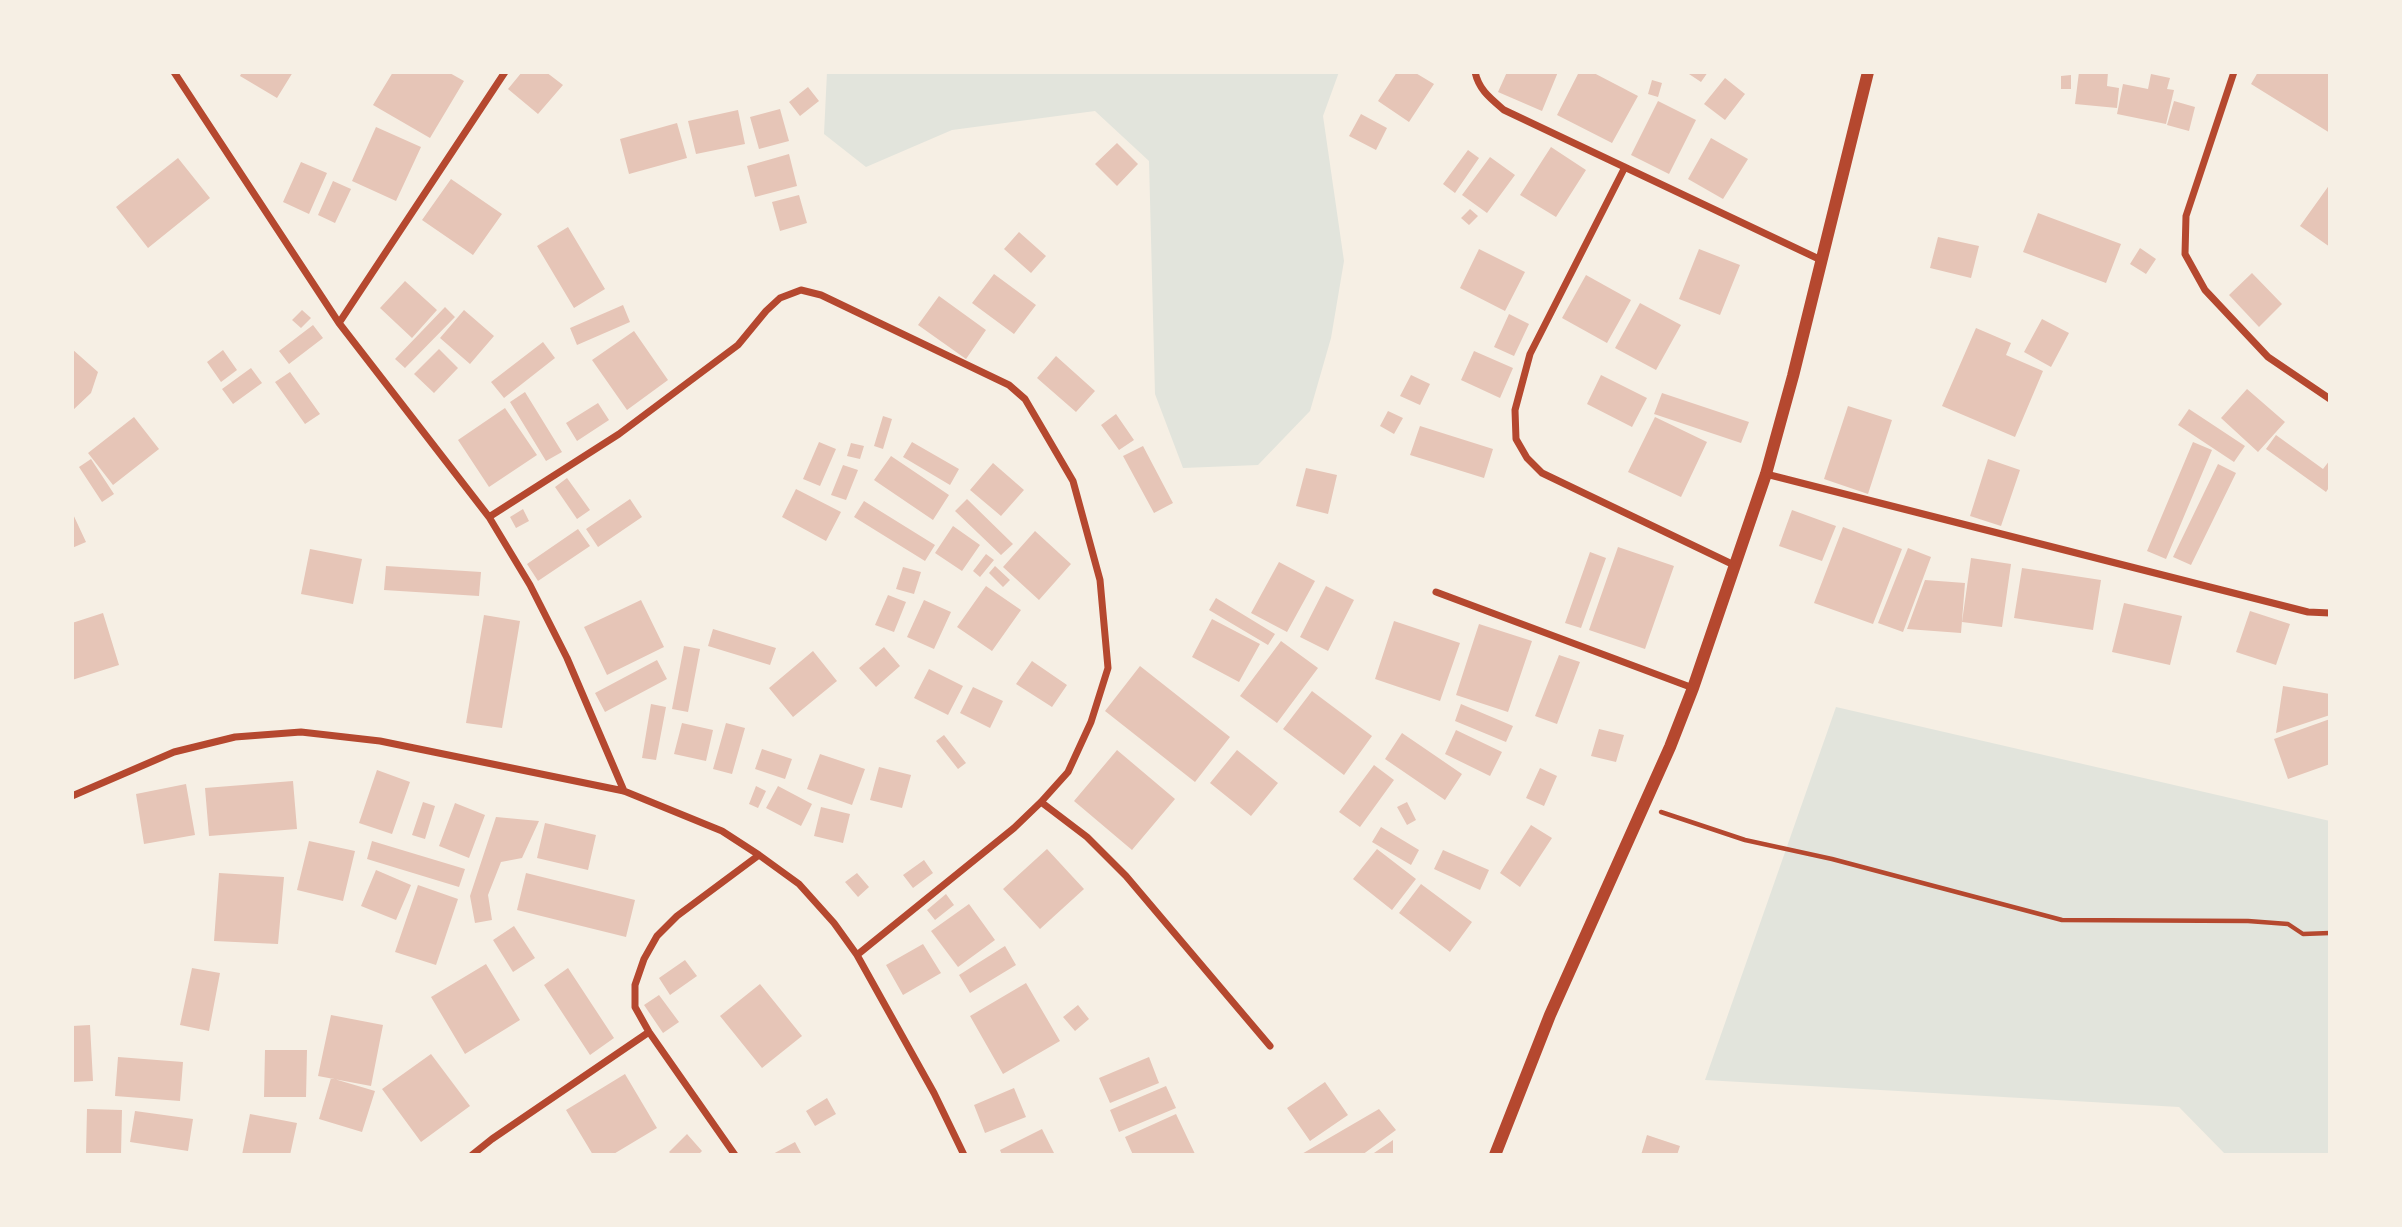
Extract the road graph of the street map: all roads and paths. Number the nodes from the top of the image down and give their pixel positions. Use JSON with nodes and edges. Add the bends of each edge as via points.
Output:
{"nodes":[{"id":1,"x":174,"y":72,"type":"edge"},
{"id":2,"x":505,"y":72,"type":"edge"},
{"id":3,"x":1475,"y":72,"type":"edge"},
{"id":4,"x":1868,"y":72,"type":"edge"},
{"id":5,"x":2234,"y":72,"type":"edge"},
{"id":6,"x":1625,"y":167,"type":"junction"},
{"id":7,"x":1821,"y":260,"type":"junction"},
{"id":8,"x":339,"y":323,"type":"junction"},
{"id":9,"x":2330,"y":399,"type":"edge"},
{"id":10,"x":1766,"y":474,"type":"junction"},
{"id":11,"x":489,"y":517,"type":"junction"},
{"id":12,"x":1734,"y":565,"type":"junction"},
{"id":13,"x":1436,"y":592,"type":"dead end"},
{"id":14,"x":2330,"y":613,"type":"edge"},
{"id":15,"x":1693,"y":688,"type":"junction"},
{"id":16,"x":624,"y":791,"type":"junction"},
{"id":17,"x":72,"y":796,"type":"edge"},
{"id":18,"x":1041,"y":803,"type":"junction"},
{"id":19,"x":1644,"y":806,"type":"junction"},
{"id":20,"x":760,"y":855,"type":"junction"},
{"id":21,"x":2330,"y":933,"type":"edge"},
{"id":22,"x":858,"y":955,"type":"junction"},
{"id":23,"x":649,"y":1032,"type":"junction"},
{"id":24,"x":1270,"y":1046,"type":"dead end"},
{"id":25,"x":472,"y":1155,"type":"edge"},
{"id":26,"x":735,"y":1155,"type":"edge"},
{"id":27,"x":964,"y":1155,"type":"edge"},
{"id":28,"x":1495,"y":1155,"type":"edge"}],
"edges":[{"from":1,"to":8,"type":"street"},
{"from":2,"to":8,"type":"street"},
{"from":3,"to":6,"type":"street","via":[[1478,85],[1504,110]]},
{"from":4,"to":7,"type":"street"},
{"from":5,"to":9,"type":"street","via":[[2186,216],[2185,254],[2205,290],[2268,357]]},
{"from":6,"to":7,"type":"street"},
{"from":6,"to":12,"type":"street","via":[[1530,354],[1515,410],[1516,439],[1542,473]]},
{"from":7,"to":10,"type":"street"},
{"from":8,"to":11,"type":"street"},
{"from":10,"to":12,"type":"street"},
{"from":10,"to":14,"type":"street","via":[[2308,612]]},
{"from":11,"to":16,"type":"street","via":[[567,658]]},
{"from":11,"to":18,"type":"street","via":[[619,434],[738,345],[780,299],[801,290],[821,295],[1009,385],[1025,399],[1073,481],[1101,580],[1108,668],[1091,722],[1068,772]]},
{"from":12,"to":15,"type":"street"},
{"from":13,"to":15,"type":"street"},
{"from":15,"to":19,"type":"street"},
{"from":16,"to":17,"type":"street","via":[[380,741],[301,732],[235,737],[174,752]]},
{"from":16,"to":20,"type":"street","via":[[722,831]]},
{"from":18,"to":22,"type":"street"},
{"from":18,"to":24,"type":"street","via":[[1087,837],[1126,876]]},
{"from":19,"to":21,"type":"path","via":[[1745,840],[2062,920],[2248,921],[2288,924],[2303,934]]},
{"from":19,"to":28,"type":"street","via":[[1550,1015]]},
{"from":20,"to":22,"type":"street","via":[[799,884]]},
{"from":20,"to":23,"type":"street","via":[[656,936],[635,985],[635,1007]]},
{"from":22,"to":27,"type":"street"},
{"from":23,"to":25,"type":"street"},
{"from":23,"to":26,"type":"street"}]}
